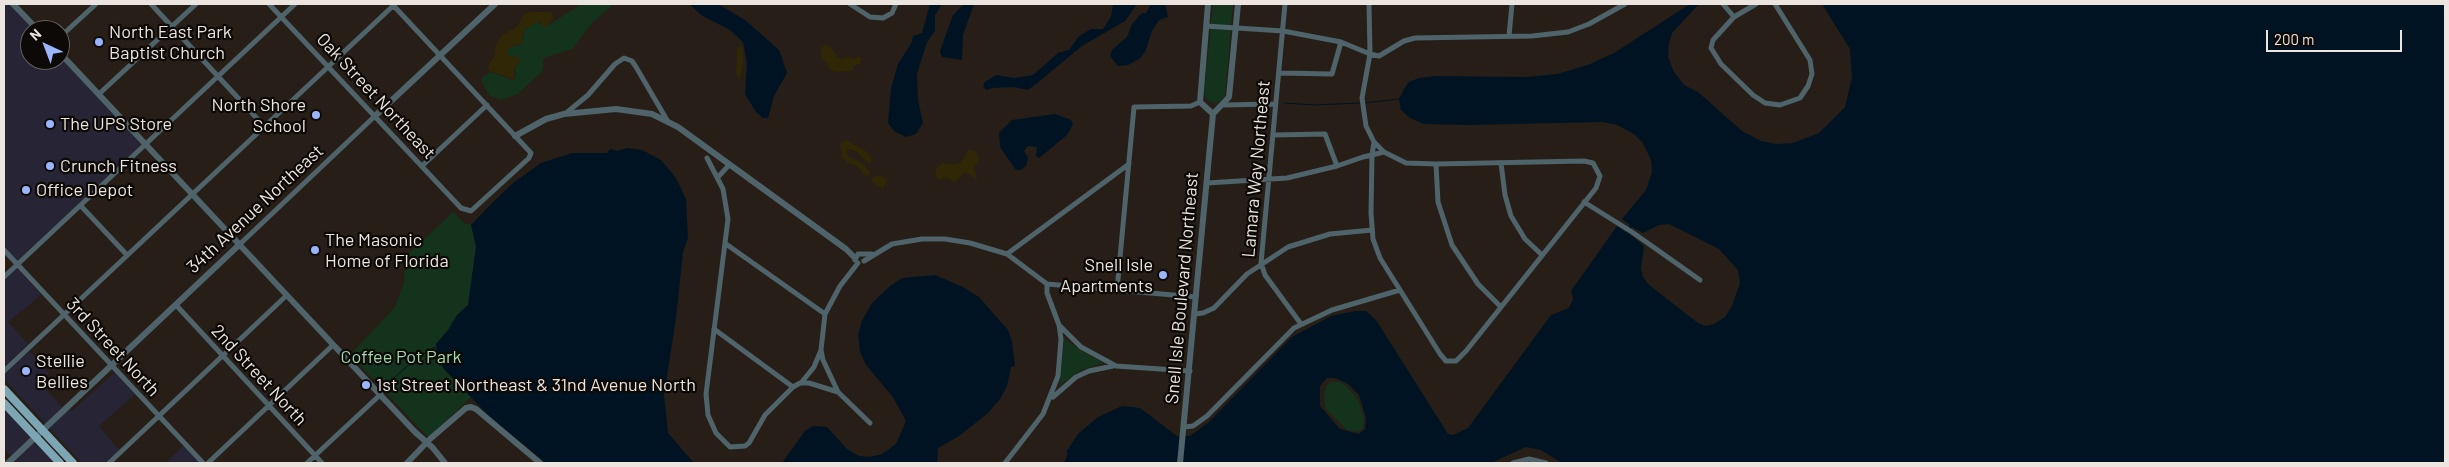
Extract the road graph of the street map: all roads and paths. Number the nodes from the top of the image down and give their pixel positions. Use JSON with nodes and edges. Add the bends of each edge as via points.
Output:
{"nodes":[{"id":1,"x":13,"y":4,"type":"edge"},
{"id":2,"x":96,"y":4,"type":"edge"},
{"id":3,"x":151,"y":4,"type":"edge"},
{"id":4,"x":196,"y":4,"type":"edge"},
{"id":5,"x":269,"y":4,"type":"edge"},
{"id":6,"x":295,"y":4,"type":"edge"},
{"id":7,"x":393,"y":4,"type":"edge"},
{"id":8,"x":495,"y":4,"type":"edge"},
{"id":9,"x":850,"y":4,"type":"edge"},
{"id":10,"x":896,"y":4,"type":"edge"},
{"id":11,"x":1208,"y":4,"type":"edge"},
{"id":12,"x":1238,"y":4,"type":"edge"},
{"id":13,"x":1285,"y":4,"type":"edge"},
{"id":14,"x":1369,"y":4,"type":"edge"},
{"id":15,"x":1512,"y":4,"type":"edge"},
{"id":16,"x":1625,"y":4,"type":"edge"},
{"id":17,"x":1723,"y":4,"type":"edge"},
{"id":18,"x":1756,"y":4,"type":"edge"},
{"id":19,"x":1775,"y":4,"type":"edge"},
{"id":20,"x":281,"y":17,"type":"junction"},
{"id":21,"x":1734,"y":18,"type":"junction"},
{"id":22,"x":28,"y":20,"type":"edge"},
{"id":23,"x":172,"y":26,"type":"junction"},
{"id":24,"x":1206,"y":26,"type":"junction"},
{"id":25,"x":70,"y":28,"type":"edge"},
{"id":26,"x":1236,"y":28,"type":"junction"},
{"id":27,"x":1283,"y":31,"type":"junction"},
{"id":28,"x":1509,"y":36,"type":"junction"},
{"id":29,"x":1341,"y":42,"type":"junction"},
{"id":30,"x":1370,"y":54,"type":"junction"},
{"id":31,"x":440,"y":56,"type":"junction"},
{"id":32,"x":70,"y":63,"type":"edge"},
{"id":33,"x":328,"y":67,"type":"junction"},
{"id":34,"x":1279,"y":73,"type":"junction"},
{"id":35,"x":218,"y":77,"type":"junction"},
{"id":36,"x":100,"y":94,"type":"junction"},
{"id":37,"x":1200,"y":102,"type":"junction"},
{"id":38,"x":1275,"y":104,"type":"junction"},
{"id":39,"x":1223,"y":105,"type":"junction"},
{"id":40,"x":487,"y":106,"type":"junction"},
{"id":41,"x":564,"y":114,"type":"junction"},
{"id":42,"x":1213,"y":114,"type":"junction"},
{"id":43,"x":375,"y":116,"type":"junction"},
{"id":44,"x":667,"y":120,"type":"junction"},
{"id":45,"x":264,"y":126,"type":"junction"},
{"id":46,"x":1273,"y":135,"type":"junction"},
{"id":47,"x":515,"y":136,"type":"junction"},
{"id":48,"x":1374,"y":142,"type":"junction"},
{"id":49,"x":146,"y":144,"type":"junction"},
{"id":50,"x":1384,"y":152,"type":"junction"},
{"id":51,"x":1372,"y":155,"type":"junction"},
{"id":52,"x":707,"y":158,"type":"dead end"},
{"id":53,"x":1502,"y":163,"type":"junction"},
{"id":54,"x":1129,"y":164,"type":"junction"},
{"id":55,"x":1436,"y":164,"type":"junction"},
{"id":56,"x":729,"y":165,"type":"junction"},
{"id":57,"x":422,"y":166,"type":"junction"},
{"id":58,"x":1337,"y":166,"type":"junction"},
{"id":59,"x":719,"y":176,"type":"junction"},
{"id":60,"x":1269,"y":180,"type":"junction"},
{"id":61,"x":1207,"y":183,"type":"junction"},
{"id":62,"x":192,"y":194,"type":"junction"},
{"id":63,"x":1584,"y":202,"type":"junction"},
{"id":64,"x":81,"y":206,"type":"junction"},
{"id":65,"x":1372,"y":230,"type":"junction"},
{"id":66,"x":240,"y":244,"type":"junction"},
{"id":67,"x":726,"y":244,"type":"junction"},
{"id":68,"x":4,"y":250,"type":"edge"},
{"id":69,"x":1006,"y":254,"type":"junction"},
{"id":70,"x":127,"y":255,"type":"junction"},
{"id":71,"x":1542,"y":255,"type":"junction"},
{"id":72,"x":859,"y":258,"type":"junction"},
{"id":73,"x":1261,"y":263,"type":"junction"},
{"id":74,"x":17,"y":265,"type":"junction"},
{"id":75,"x":4,"y":277,"type":"edge"},
{"id":76,"x":1700,"y":280,"type":"dead end"},
{"id":77,"x":1047,"y":284,"type":"junction"},
{"id":78,"x":1117,"y":290,"type":"junction"},
{"id":79,"x":1400,"y":290,"type":"junction"},
{"id":80,"x":287,"y":295,"type":"junction"},
{"id":81,"x":1196,"y":297,"type":"junction"},
{"id":82,"x":176,"y":305,"type":"junction"},
{"id":83,"x":1501,"y":307,"type":"junction"},
{"id":84,"x":824,"y":314,"type":"junction"},
{"id":85,"x":1195,"y":314,"type":"junction"},
{"id":86,"x":64,"y":315,"type":"junction"},
{"id":87,"x":1301,"y":324,"type":"junction"},
{"id":88,"x":1059,"y":325,"type":"junction"},
{"id":89,"x":714,"y":329,"type":"junction"},
{"id":90,"x":333,"y":345,"type":"junction"},
{"id":91,"x":821,"y":350,"type":"junction"},
{"id":92,"x":222,"y":355,"type":"junction"},
{"id":93,"x":112,"y":366,"type":"junction"},
{"id":94,"x":1116,"y":366,"type":"junction"},
{"id":95,"x":4,"y":371,"type":"edge"},
{"id":96,"x":1190,"y":371,"type":"junction"},
{"id":97,"x":800,"y":383,"type":"junction"},
{"id":98,"x":793,"y":387,"type":"junction"},
{"id":99,"x":4,"y":389,"type":"edge"},
{"id":100,"x":838,"y":392,"type":"junction"},
{"id":101,"x":380,"y":394,"type":"junction"},
{"id":102,"x":1049,"y":402,"type":"junction"},
{"id":103,"x":4,"y":403,"type":"edge"},
{"id":104,"x":269,"y":406,"type":"junction"},
{"id":105,"x":158,"y":416,"type":"junction"},
{"id":106,"x":870,"y":423,"type":"dead end"},
{"id":107,"x":1184,"y":427,"type":"junction"},
{"id":108,"x":43,"y":431,"type":"junction"},
{"id":109,"x":35,"y":437,"type":"junction"},
{"id":110,"x":427,"y":445,"type":"junction"},
{"id":111,"x":315,"y":456,"type":"junction"},
{"id":112,"x":8,"y":463,"type":"edge"},
{"id":113,"x":60,"y":463,"type":"edge"},
{"id":114,"x":74,"y":463,"type":"edge"},
{"id":115,"x":109,"y":463,"type":"edge"},
{"id":116,"x":203,"y":463,"type":"edge"},
{"id":117,"x":208,"y":463,"type":"edge"},
{"id":118,"x":307,"y":463,"type":"edge"},
{"id":119,"x":322,"y":463,"type":"edge"},
{"id":120,"x":407,"y":463,"type":"edge"},
{"id":121,"x":445,"y":463,"type":"edge"},
{"id":122,"x":540,"y":463,"type":"edge"},
{"id":123,"x":1005,"y":463,"type":"edge"},
{"id":124,"x":1180,"y":463,"type":"edge"},
{"id":125,"x":1513,"y":463,"type":"edge"},
{"id":126,"x":1546,"y":463,"type":"edge"}],
"edges":[{"from":1,"to":22,"type":"street"},
{"from":2,"to":25,"type":"street"},
{"from":3,"to":23,"type":"street"},
{"from":4,"to":23,"type":"street"},
{"from":5,"to":20,"type":"street","name":"Oak Street Northeast"},
{"from":6,"to":20,"type":"street"},
{"from":7,"to":31,"type":"street"},
{"from":7,"to":33,"type":"street"},
{"from":8,"to":31,"type":"street","name":"34th Avenue Northeast"},
{"from":9,"to":10,"type":"street","via":[[876,18],[892,14]]},
{"from":11,"to":24,"type":"street"},
{"from":12,"to":26,"type":"street"},
{"from":13,"to":27,"type":"street","name":"Lamara Way Northeast"},
{"from":14,"to":30,"type":"street"},
{"from":15,"to":28,"type":"street"},
{"from":16,"to":28,"type":"street","via":[[1568,32]]},
{"from":17,"to":21,"type":"street"},
{"from":18,"to":21,"type":"street"},
{"from":19,"to":21,"type":"street","via":[[1810,60],[1812,74],[1800,98],[1780,105],[1759,99],[1713,54],[1713,40]]},
{"from":20,"to":33,"type":"street","name":"Oak Street Northeast"},
{"from":20,"to":35,"type":"street"},
{"from":23,"to":35,"type":"street"},
{"from":23,"to":36,"type":"street"},
{"from":24,"to":26,"type":"street"},
{"from":24,"to":37,"type":"street"},
{"from":26,"to":27,"type":"street"},
{"from":26,"to":39,"type":"street","via":[[1230,90]]},
{"from":27,"to":29,"type":"street"},
{"from":27,"to":34,"type":"street","name":"Lamara Way Northeast"},
{"from":28,"to":30,"type":"street","via":[[1415,38],[1379,56]]},
{"from":29,"to":30,"type":"street"},
{"from":29,"to":34,"type":"street","via":[[1332,74]]},
{"from":30,"to":48,"type":"street","via":[[1362,98],[1366,126]]},
{"from":31,"to":40,"type":"street"},
{"from":31,"to":43,"type":"street","name":"34th Avenue Northeast"},
{"from":32,"to":36,"type":"street"},
{"from":33,"to":43,"type":"street","name":"Oak Street Northeast"},
{"from":33,"to":45,"type":"street"},
{"from":34,"to":38,"type":"street","name":"Lamara Way Northeast"},
{"from":35,"to":45,"type":"street"},
{"from":35,"to":49,"type":"street"},
{"from":36,"to":49,"type":"street"},
{"from":37,"to":42,"type":"street"},
{"from":37,"to":54,"type":"street","via":[[1191,106],[1134,107]]},
{"from":38,"to":39,"type":"street"},
{"from":38,"to":46,"type":"street","name":"Lamara Way Northeast"},
{"from":39,"to":42,"type":"street"},
{"from":40,"to":47,"type":"street"},
{"from":40,"to":57,"type":"street"},
{"from":41,"to":44,"type":"street","via":[[628,109]]},
{"from":41,"to":44,"type":"street","via":[[624,58],[632,61]]},
{"from":41,"to":47,"type":"street","via":[[546,119]]},
{"from":42,"to":61,"type":"street","name":"Snell Isle Boulevard Northeast"},
{"from":43,"to":57,"type":"street","name":"Oak Street Northeast"},
{"from":43,"to":66,"type":"street","name":"34th Avenue Northeast"},
{"from":44,"to":56,"type":"street"},
{"from":45,"to":62,"type":"street"},
{"from":46,"to":58,"type":"street","via":[[1325,134]]},
{"from":46,"to":60,"type":"street","name":"Lamara Way Northeast"},
{"from":47,"to":57,"type":"street","name":"Oak Street Northeast","via":[[531,153],[471,211],[461,208]]},
{"from":48,"to":50,"type":"street"},
{"from":48,"to":51,"type":"street"},
{"from":49,"to":62,"type":"street"},
{"from":49,"to":64,"type":"street"},
{"from":50,"to":51,"type":"street"},
{"from":50,"to":55,"type":"street","via":[[1406,163]]},
{"from":51,"to":58,"type":"street"},
{"from":51,"to":65,"type":"street"},
{"from":52,"to":59,"type":"street"},
{"from":53,"to":55,"type":"street"},
{"from":53,"to":63,"type":"street","via":[[1593,163],[1599,171],[1599,181]]},
{"from":53,"to":71,"type":"street","via":[[1505,195],[1512,216],[1525,239]]},
{"from":54,"to":69,"type":"street"},
{"from":54,"to":78,"type":"street"},
{"from":55,"to":83,"type":"street","via":[[1438,202],[1452,245],[1469,273]]},
{"from":56,"to":59,"type":"street"},
{"from":56,"to":72,"type":"street"},
{"from":58,"to":60,"type":"street"},
{"from":59,"to":67,"type":"street","via":[[728,211]]},
{"from":60,"to":61,"type":"street"},
{"from":60,"to":73,"type":"street","name":"Lamara Way Northeast"},
{"from":61,"to":81,"type":"street","name":"Snell Isle Boulevard Northeast"},
{"from":62,"to":66,"type":"street"},
{"from":62,"to":70,"type":"street"},
{"from":63,"to":71,"type":"street"},
{"from":63,"to":76,"type":"street"},
{"from":64,"to":70,"type":"street"},
{"from":64,"to":74,"type":"street"},
{"from":65,"to":73,"type":"street","via":[[1313,238],[1288,247]]},
{"from":65,"to":79,"type":"street","via":[[1380,258]]},
{"from":66,"to":80,"type":"street"},
{"from":66,"to":82,"type":"street","name":"34th Avenue Northeast"},
{"from":67,"to":84,"type":"street"},
{"from":67,"to":89,"type":"street"},
{"from":68,"to":74,"type":"street","name":"3rd Street North"},
{"from":69,"to":72,"type":"street","via":[[970,243],[922,239],[892,244]]},
{"from":69,"to":77,"type":"street"},
{"from":70,"to":86,"type":"street"},
{"from":71,"to":83,"type":"street"},
{"from":72,"to":84,"type":"street"},
{"from":73,"to":85,"type":"street","via":[[1214,308]]},
{"from":73,"to":87,"type":"street","name":"Lamara Way Northeast","via":[[1265,276]]},
{"from":74,"to":75,"type":"street"},
{"from":74,"to":86,"type":"street","name":"3rd Street North"},
{"from":77,"to":78,"type":"street"},
{"from":77,"to":88,"type":"street","via":[[1047,293]]},
{"from":78,"to":81,"type":"street"},
{"from":79,"to":83,"type":"street","via":[[1440,354],[1450,362],[1456,361],[1466,351]]},
{"from":79,"to":87,"type":"street","via":[[1332,310]]},
{"from":80,"to":90,"type":"street"},
{"from":80,"to":92,"type":"street"},
{"from":81,"to":85,"type":"street","name":"Snell Isle Boulevard Northeast"},
{"from":82,"to":92,"type":"street","name":"2nd Street North"},
{"from":82,"to":93,"type":"street","name":"34th Avenue Northeast"},
{"from":84,"to":91,"type":"street"},
{"from":85,"to":96,"type":"street","name":"Snell Isle Boulevard Northeast"},
{"from":86,"to":93,"type":"street","name":"3rd Street North"},
{"from":86,"to":95,"type":"street"},
{"from":87,"to":107,"type":"street","via":[[1283,338],[1207,416],[1193,426]]},
{"from":88,"to":94,"type":"street","via":[[1081,347]]},
{"from":88,"to":102,"type":"street","via":[[1060,368]]},
{"from":89,"to":98,"type":"street"},
{"from":89,"to":98,"type":"street","via":[[706,407],[716,433],[726,445],[734,448],[749,443],[765,415]]},
{"from":90,"to":101,"type":"street"},
{"from":90,"to":104,"type":"street"},
{"from":91,"to":97,"type":"street","via":[[814,367]]},
{"from":91,"to":100,"type":"street"},
{"from":92,"to":104,"type":"street","name":"2nd Street North"},
{"from":92,"to":105,"type":"street"},
{"from":93,"to":105,"type":"street","name":"3rd Street North"},
{"from":93,"to":108,"type":"street","name":"34th Avenue Northeast"},
{"from":94,"to":96,"type":"street"},
{"from":94,"to":102,"type":"street","via":[[1076,377]]},
{"from":96,"to":107,"type":"street","name":"Snell Isle Boulevard Northeast"},
{"from":97,"to":98,"type":"street"},
{"from":97,"to":100,"type":"street","via":[[816,384]]},
{"from":99,"to":108,"type":"main road"},
{"from":100,"to":106,"type":"street"},
{"from":101,"to":110,"type":"street"},
{"from":101,"to":111,"type":"street"},
{"from":102,"to":123,"type":"street"},
{"from":103,"to":109,"type":"main road"},
{"from":104,"to":111,"type":"street","name":"2nd Street North"},
{"from":104,"to":117,"type":"street"},
{"from":105,"to":115,"type":"street"},
{"from":105,"to":116,"type":"street","name":"3rd Street North"},
{"from":107,"to":124,"type":"street","name":"Snell Isle Boulevard Northeast"},
{"from":108,"to":109,"type":"street","name":"34th Avenue Northeast"},
{"from":108,"to":114,"type":"main road"},
{"from":109,"to":112,"type":"street","name":"34th Avenue Northeast"},
{"from":109,"to":113,"type":"main road"},
{"from":110,"to":120,"type":"street"},
{"from":110,"to":121,"type":"street"},
{"from":110,"to":122,"type":"street","via":[[466,408],[476,409]]},
{"from":111,"to":118,"type":"street"},
{"from":111,"to":119,"type":"street","name":"2nd Street North"},
{"from":125,"to":126,"type":"street","via":[[1530,459]]}]}
